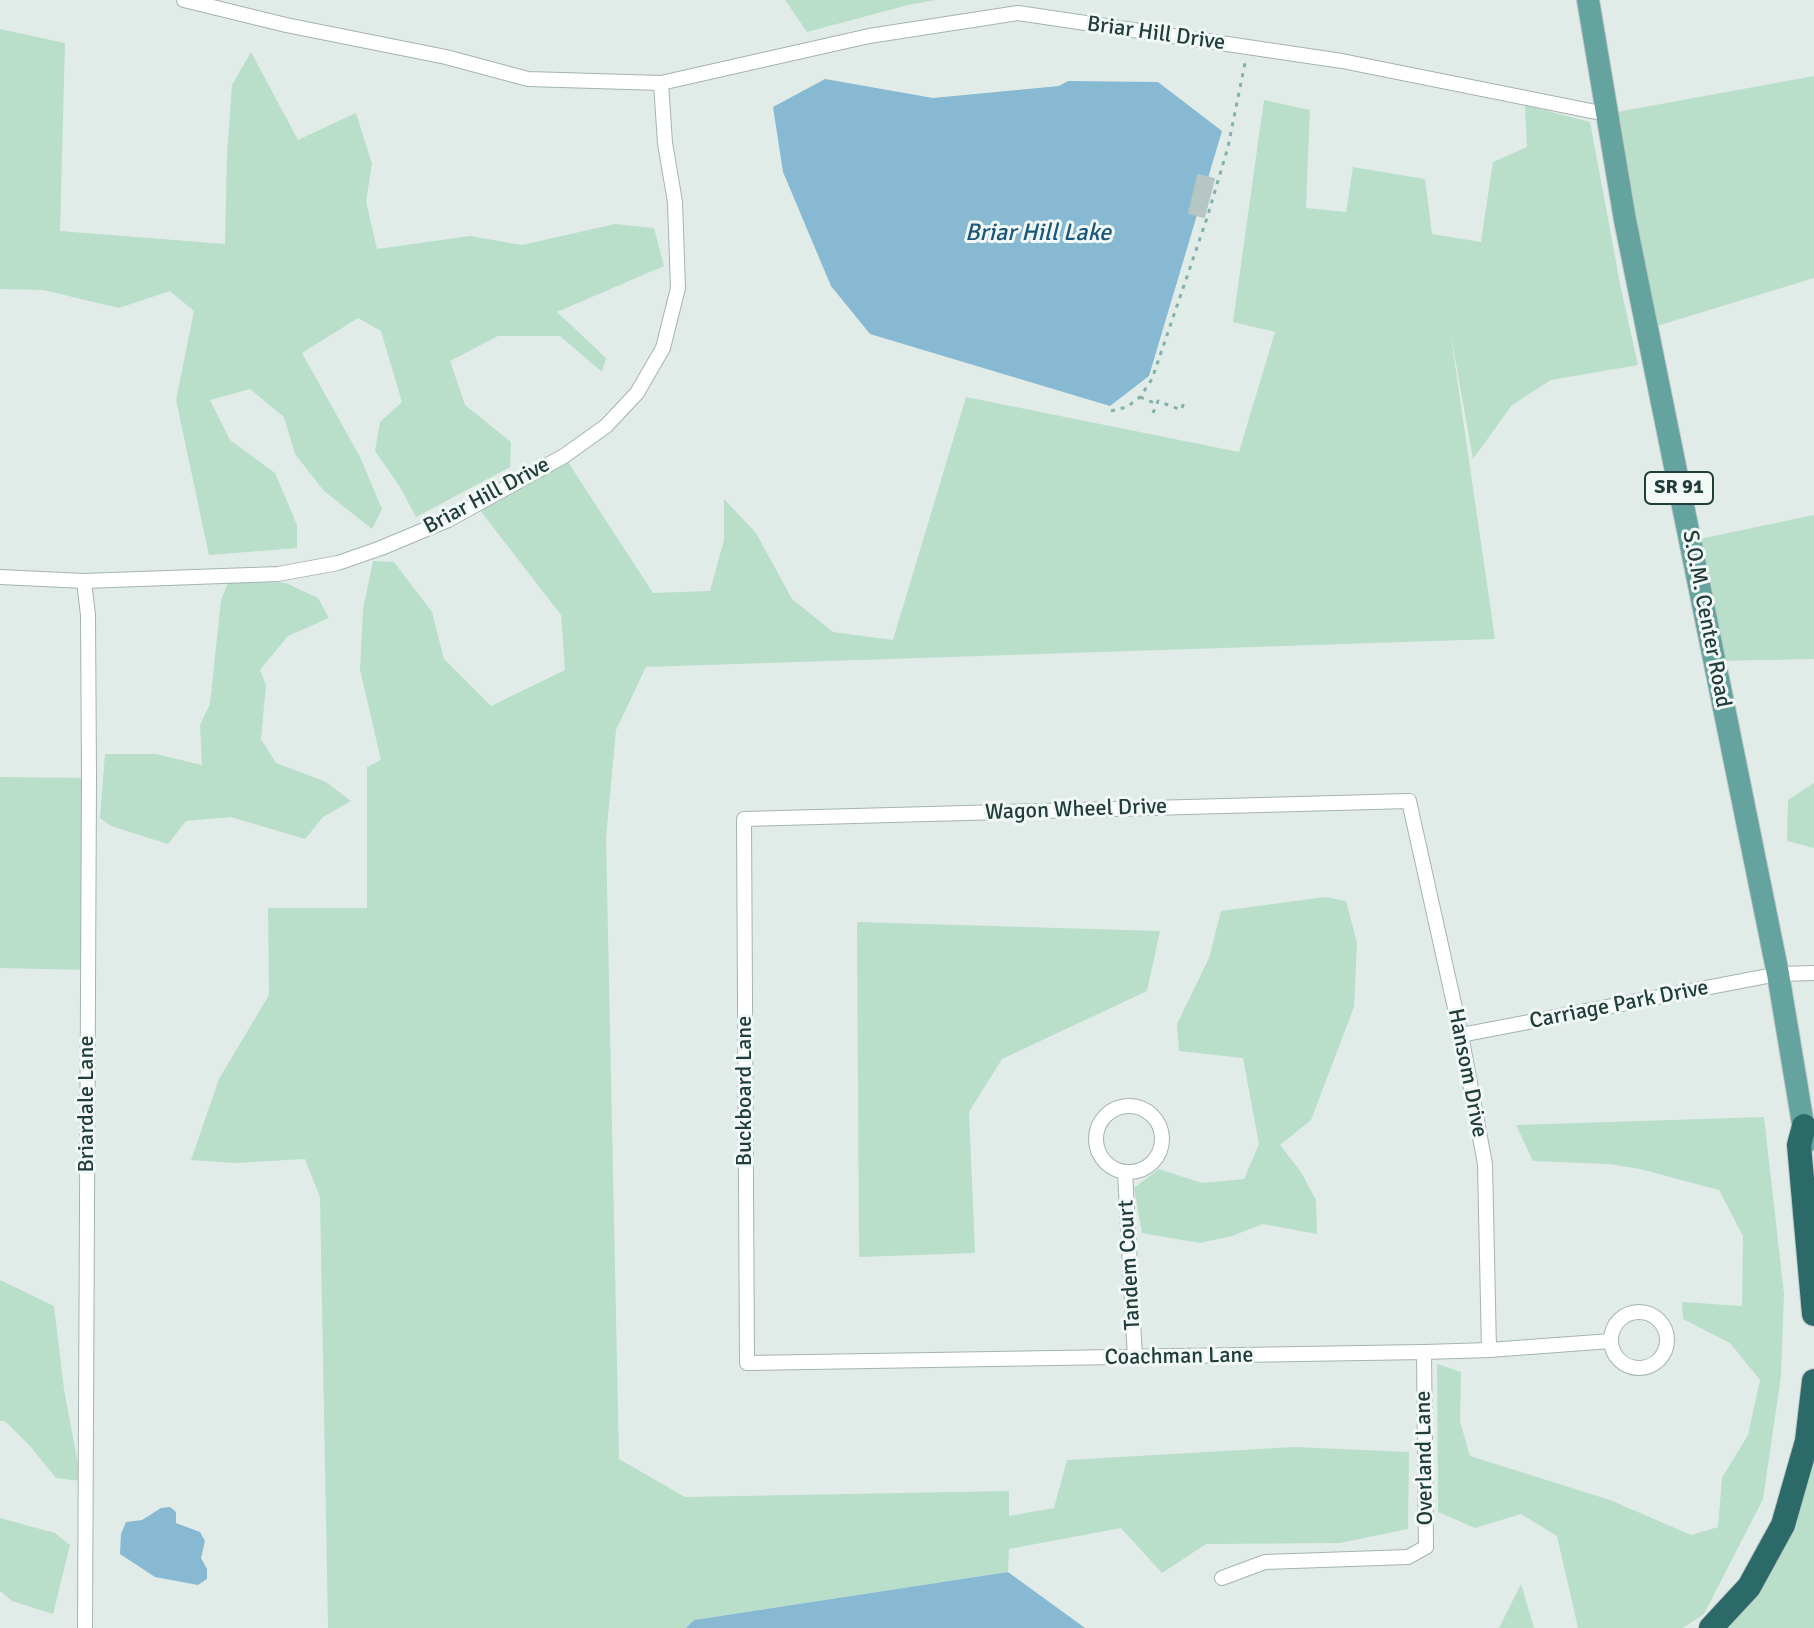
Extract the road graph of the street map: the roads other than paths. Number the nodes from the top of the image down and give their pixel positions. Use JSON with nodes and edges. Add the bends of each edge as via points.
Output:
{"nodes":[{"id":1,"x":184,"y":0,"type":"edge"},
{"id":2,"x":1588,"y":0,"type":"edge"},
{"id":3,"x":661,"y":83,"type":"junction"},
{"id":4,"x":1606,"y":114,"type":"junction"},
{"id":5,"x":0,"y":577,"type":"edge"},
{"id":6,"x":84,"y":581,"type":"junction"},
{"id":7,"x":1409,"y":801,"type":"joint"},
{"id":8,"x":744,"y":819,"type":"joint"},
{"id":9,"x":1814,"y":973,"type":"edge"},
{"id":10,"x":1778,"y":974,"type":"junction"},
{"id":11,"x":1461,"y":1035,"type":"junction"},
{"id":12,"x":1805,"y":1134,"type":"junction"},
{"id":13,"x":1814,"y":1169,"type":"edge"},
{"id":14,"x":1125,"y":1172,"type":"junction"},
{"id":15,"x":1814,"y":1215,"type":"edge"},
{"id":16,"x":1814,"y":1314,"type":"edge"},
{"id":17,"x":1611,"y":1341,"type":"dead end"},
{"id":18,"x":1489,"y":1350,"type":"junction"},
{"id":19,"x":1424,"y":1352,"type":"junction"},
{"id":20,"x":1135,"y":1358,"type":"junction"},
{"id":21,"x":747,"y":1363,"type":"joint"},
{"id":22,"x":1814,"y":1381,"type":"edge"},
{"id":23,"x":1222,"y":1578,"type":"dead end"},
{"id":24,"x":85,"y":1628,"type":"edge"},
{"id":25,"x":1711,"y":1628,"type":"edge"}],
"edges":[{"from":1,"to":3,"type":"street","name":"Briar Hill Drive","via":[[528,79]]},
{"from":2,"to":4,"type":"main road","name":"S.O.M. Center Road","number":"SR 91"},
{"from":3,"to":4,"type":"street","name":"Briar Hill Drive","via":[[884,33],[1018,13],[1342,61]]},
{"from":3,"to":6,"type":"street","name":"Briar Hill Drive","via":[[675,202],[678,288],[663,348],[637,393],[606,426],[564,456],[448,520],[338,563],[278,574]]},
{"from":4,"to":10,"type":"main road","name":"S.O.M. Center Road","number":"SR 91"},
{"from":5,"to":6,"type":"street","name":"Briar Hill Drive"},
{"from":6,"to":24,"type":"street","name":"Briardale Lane","via":[[89,733]]},
{"from":7,"to":8,"type":"street","name":"Wagon Wheel Drive"},
{"from":7,"to":11,"type":"street","name":"Hansom Drive"},
{"from":8,"to":21,"type":"street","name":"Buckboard Lane"},
{"from":9,"to":10,"type":"street","name":"Carriage Park Drive"},
{"from":10,"to":11,"type":"street","name":"Carriage Park Drive"},
{"from":10,"to":12,"type":"main road","name":"S.O.M. Center Road","number":"SR 91"},
{"from":11,"to":18,"type":"street","name":"Hansom Drive","via":[[1485,1164]]},
{"from":12,"to":13,"type":"main road","name":"S.O.M. Center Road","number":"SR 91"},
{"from":12,"to":15,"type":"main road","name":"S.O.M. Center Road","number":"SR 91"},
{"from":12,"to":16,"type":"highway","via":[[1799,1145]]},
{"from":14,"to":14,"type":"street","name":"Tandem Court","via":[[1146,1167],[1160,1151],[1161,1129],[1138,1107],[1117,1108],[1097,1132],[1099,1153]]},
{"from":14,"to":20,"type":"street","name":"Tandem Court"},
{"from":17,"to":18,"type":"street","name":"Coachman Lane"},
{"from":18,"to":19,"type":"street","name":"Coachman Lane"},
{"from":19,"to":20,"type":"street","name":"Coachman Lane"},
{"from":19,"to":23,"type":"street","name":"Overland Lane","via":[[1426,1547],[1408,1557],[1265,1562]]},
{"from":20,"to":21,"type":"street","name":"Coachman Lane"},
{"from":22,"to":25,"type":"highway","via":[[1807,1441],[1783,1525],[1749,1587]]}]}
